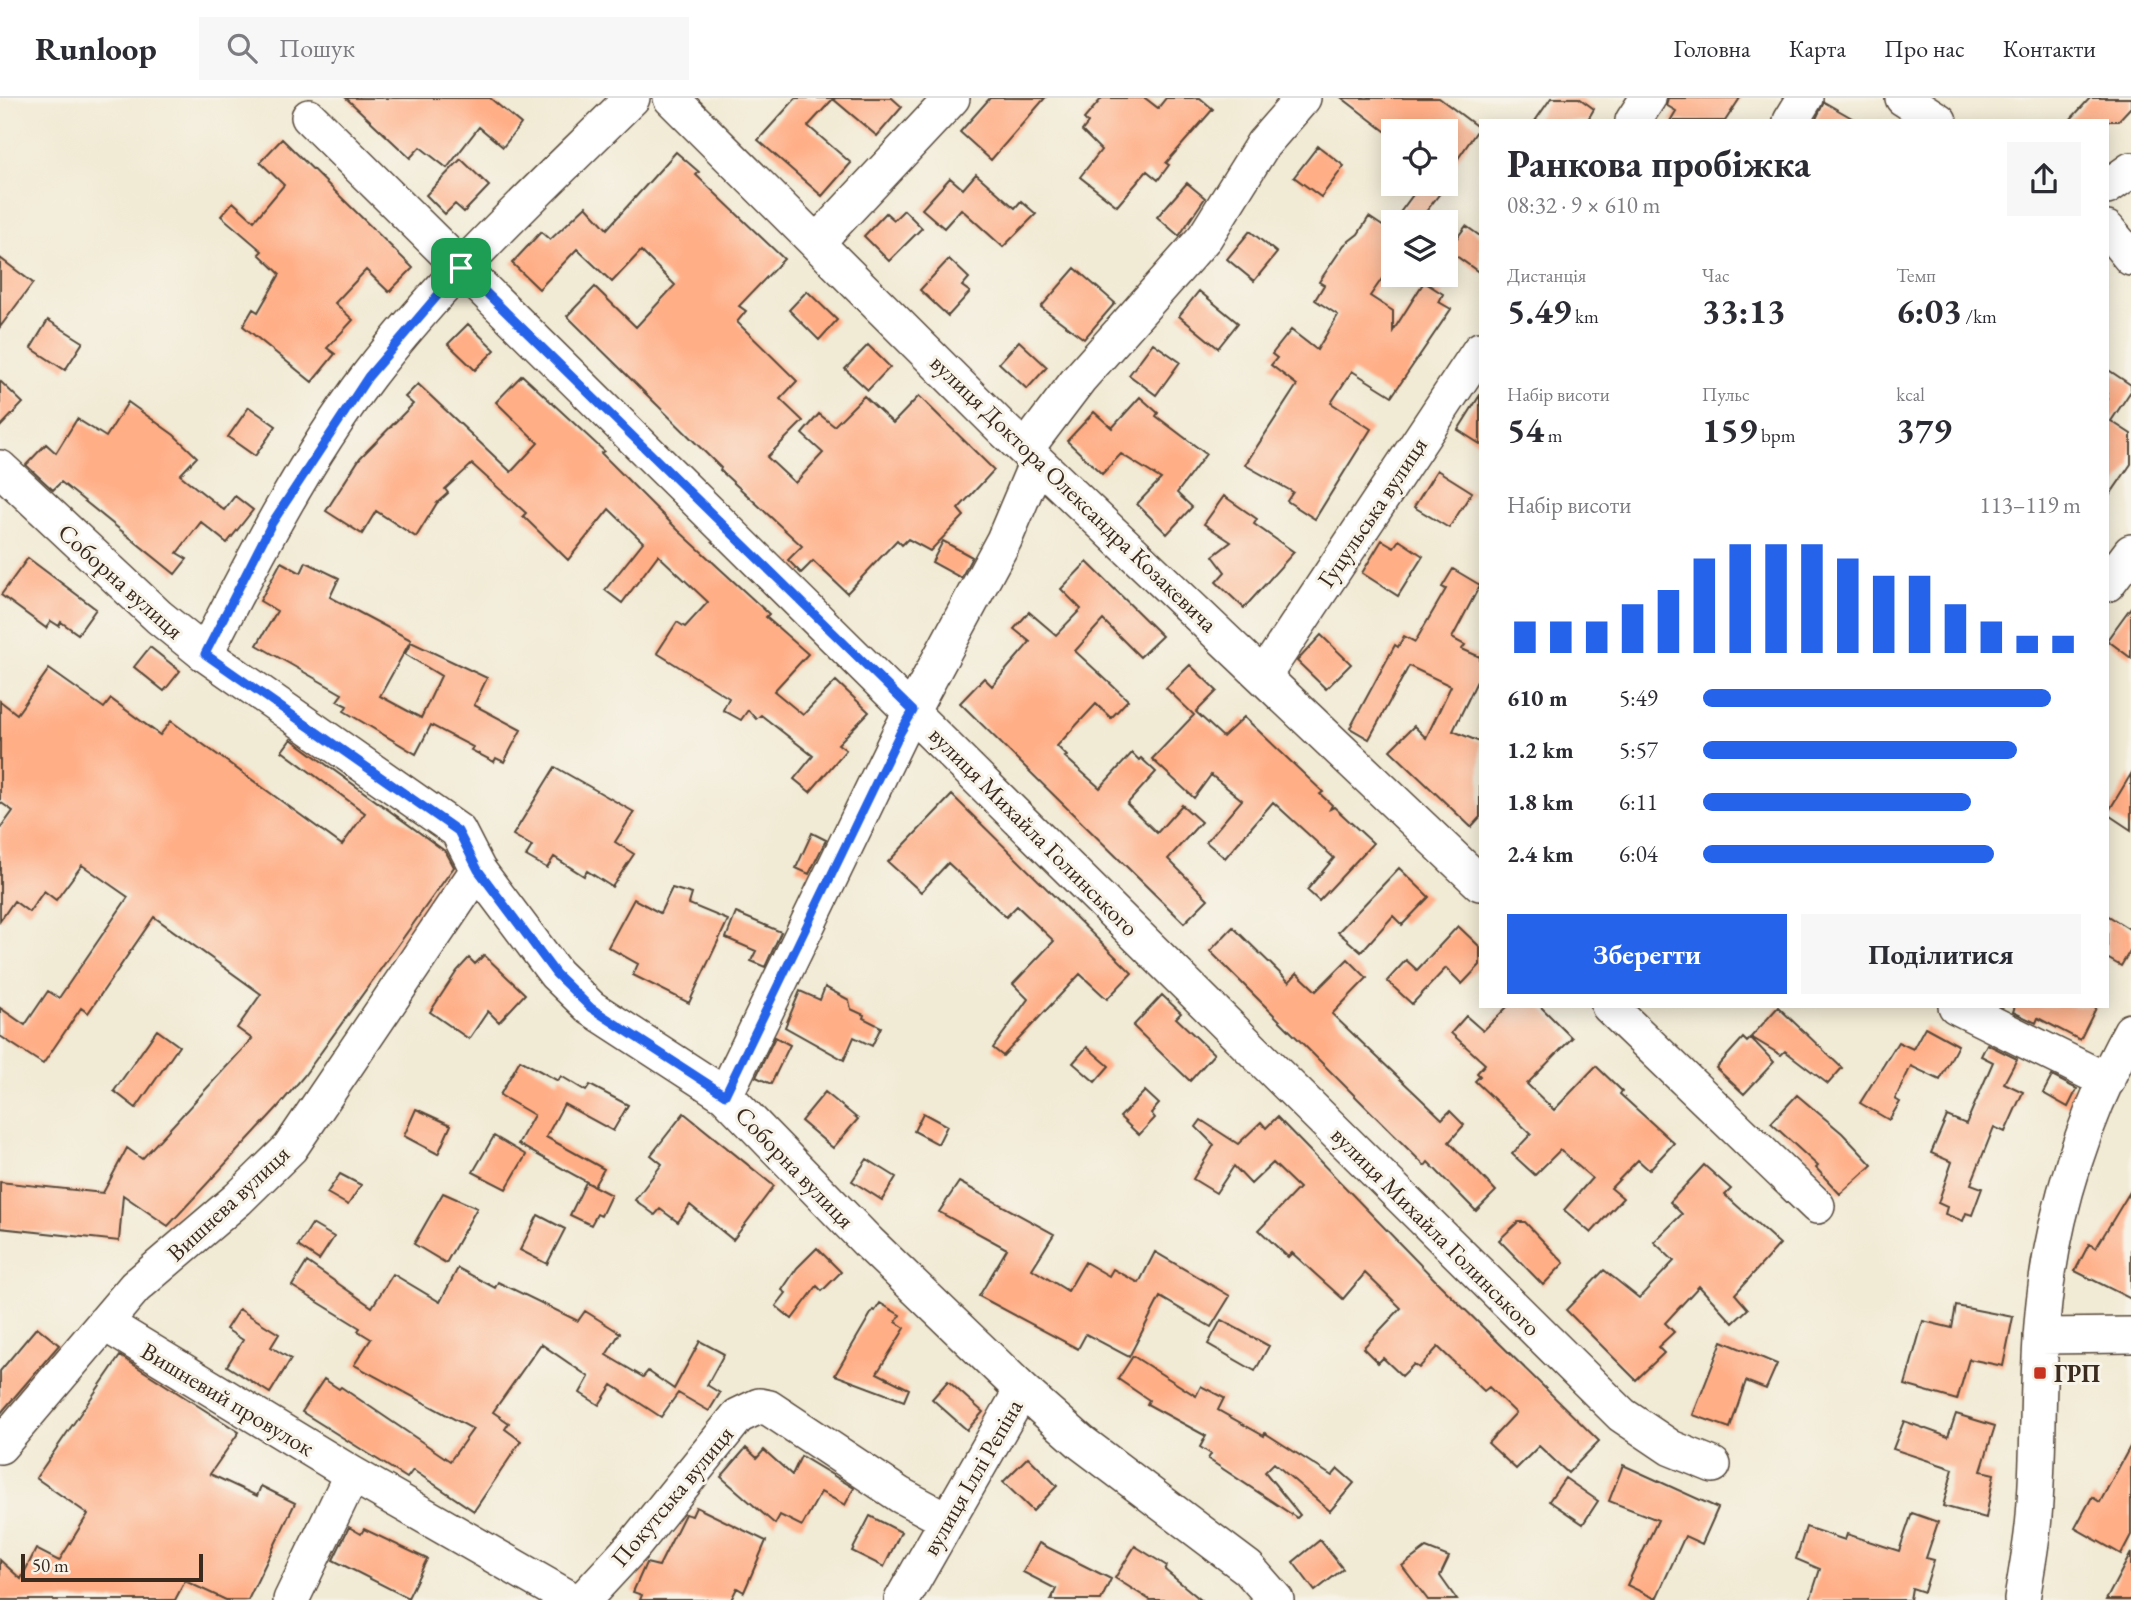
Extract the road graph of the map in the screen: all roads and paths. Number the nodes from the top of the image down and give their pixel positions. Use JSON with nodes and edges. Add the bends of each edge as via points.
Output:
{"nodes":[{"id":1,"x":632,"y":98,"type":"edge"},
{"id":2,"x":671,"y":98,"type":"edge"},
{"id":3,"x":952,"y":98,"type":"edge"},
{"id":4,"x":1303,"y":98,"type":"edge"},
{"id":5,"x":1648,"y":98,"type":"edge"},
{"id":6,"x":1805,"y":98,"type":"edge"},
{"id":7,"x":309,"y":117,"type":"dead end"},
{"id":8,"x":1634,"y":119,"type":"edge"},
{"id":9,"x":1792,"y":119,"type":"edge"},
{"id":10,"x":2131,"y":170,"type":"edge"},
{"id":11,"x":2109,"y":186,"type":"edge"},
{"id":12,"x":2109,"y":231,"type":"edge"},
{"id":13,"x":817,"y":242,"type":"junction"},
{"id":14,"x":2131,"y":258,"type":"edge"},
{"id":15,"x":461,"y":268,"type":"junction"},
{"id":16,"x":1479,"y":352,"type":"edge"},
{"id":17,"x":1031,"y":456,"type":"junction"},
{"id":18,"x":0,"y":468,"type":"edge"},
{"id":19,"x":2131,"y":552,"type":"edge"},
{"id":20,"x":2109,"y":581,"type":"edge"},
{"id":21,"x":205,"y":654,"type":"junction"},
{"id":22,"x":1264,"y":675,"type":"junction"},
{"id":23,"x":913,"y":711,"type":"junction"},
{"id":24,"x":478,"y":870,"type":"junction"},
{"id":25,"x":1479,"y":882,"type":"edge"},
{"id":26,"x":1611,"y":1008,"type":"edge"},
{"id":27,"x":1960,"y":1008,"type":"edge"},
{"id":28,"x":2131,"y":1031,"type":"edge"},
{"id":29,"x":2107,"y":1082,"type":"junction"},
{"id":30,"x":725,"y":1095,"type":"junction"},
{"id":31,"x":1817,"y":1206,"type":"dead end"},
{"id":32,"x":104,"y":1323,"type":"junction"},
{"id":33,"x":2131,"y":1335,"type":"edge"},
{"id":34,"x":2041,"y":1336,"type":"junction"},
{"id":35,"x":1022,"y":1390,"type":"junction"},
{"id":36,"x":0,"y":1446,"type":"edge"},
{"id":37,"x":1713,"y":1465,"type":"dead end"},
{"id":38,"x":352,"y":1475,"type":"junction"},
{"id":39,"x":947,"y":1520,"type":"junction"},
{"id":40,"x":291,"y":1600,"type":"edge"},
{"id":41,"x":572,"y":1600,"type":"edge"},
{"id":42,"x":583,"y":1600,"type":"edge"},
{"id":43,"x":902,"y":1600,"type":"edge"},
{"id":44,"x":1276,"y":1600,"type":"edge"},
{"id":45,"x":2022,"y":1600,"type":"edge"}],
"edges":[{"from":1,"to":15,"type":"street"},
{"from":2,"to":13,"type":"street","name":"вулиця Доктора Олександра Козакевича"},
{"from":3,"to":13,"type":"street"},
{"from":4,"to":17,"type":"street","via":[[1263,144],[1205,237],[1079,379]]},
{"from":5,"to":8,"type":"street"},
{"from":6,"to":9,"type":"street"},
{"from":7,"to":15,"type":"street","name":"вулиця Михайла Голинського"},
{"from":10,"to":11,"type":"street"},
{"from":12,"to":14,"type":"street"},
{"from":13,"to":17,"type":"street","name":"вулиця Доктора Олександра Козакевича"},
{"from":15,"to":21,"type":"street","via":[[360,388],[272,523]]},
{"from":15,"to":23,"type":"street","name":"вулиця Михайла Голинського"},
{"from":16,"to":22,"type":"street","name":"Гуцульська вулиця"},
{"from":17,"to":22,"type":"street","name":"вулиця Доктора Олександра Козакевича"},
{"from":17,"to":23,"type":"street","via":[[1003,540]]},
{"from":18,"to":21,"type":"street","name":"Соборна вулиця","via":[[159,617]]},
{"from":19,"to":20,"type":"street"},
{"from":21,"to":24,"type":"street","name":"Соборна вулиця","via":[[458,831]]},
{"from":22,"to":25,"type":"street","name":"вулиця Доктора Олександра Козакевича"},
{"from":23,"to":30,"type":"street"},
{"from":23,"to":37,"type":"street","name":"вулиця Михайла Голинського","via":[[1622,1415],[1671,1448]]},
{"from":24,"to":30,"type":"street","name":"Соборна вулиця","via":[[556,974],[591,1008]]},
{"from":24,"to":32,"type":"street","name":"Вишнева вулиця","via":[[290,1148],[135,1287]]},
{"from":26,"to":31,"type":"street"},
{"from":27,"to":29,"type":"street"},
{"from":28,"to":29,"type":"street"},
{"from":29,"to":34,"type":"street","via":[[2066,1189],[2049,1267]]},
{"from":30,"to":35,"type":"street","name":"Соборна вулиця","via":[[868,1242]]},
{"from":32,"to":36,"type":"street","name":"Вишнева вулиця"},
{"from":32,"to":38,"type":"street","name":"Вишневий провулок"},
{"from":33,"to":34,"type":"street"},
{"from":34,"to":45,"type":"street","via":[[2034,1515]]},
{"from":35,"to":39,"type":"street","name":"вулиця Іллі Рєпіна"},
{"from":35,"to":44,"type":"street","name":"Соборна вулиця","via":[[1082,1443],[1248,1569]]},
{"from":38,"to":40,"type":"street"},
{"from":38,"to":41,"type":"street","name":"Вишневий провулок"},
{"from":39,"to":42,"type":"street","name":"Покутська вулиця","via":[[759,1406],[731,1424],[634,1545]]},
{"from":39,"to":43,"type":"street","name":"вулиця Іллі Рєпіна"}]}
